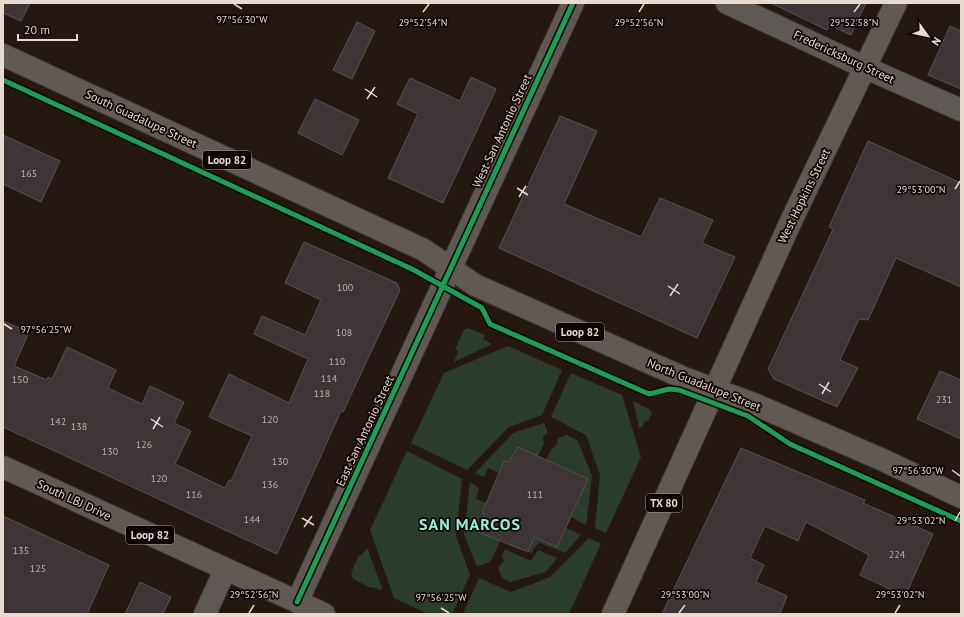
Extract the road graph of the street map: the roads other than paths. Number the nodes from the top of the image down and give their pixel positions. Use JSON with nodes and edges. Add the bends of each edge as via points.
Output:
{"nodes":[{"id":1,"x":573,"y":3,"type":"edge"},
{"id":2,"x":727,"y":3,"type":"edge"},
{"id":3,"x":896,"y":3,"type":"edge"},
{"id":4,"x":3,"y":55,"type":"edge"},
{"id":5,"x":866,"y":68,"type":"junction"},
{"id":6,"x":961,"y":110,"type":"edge"},
{"id":7,"x":450,"y":268,"type":"junction"},
{"id":8,"x":714,"y":390,"type":"junction"},
{"id":9,"x":3,"y":467,"type":"edge"},
{"id":10,"x":961,"y":497,"type":"edge"},
{"id":11,"x":226,"y":570,"type":"junction"},
{"id":12,"x":297,"y":602,"type":"junction"},
{"id":13,"x":205,"y":614,"type":"edge"},
{"id":14,"x":324,"y":614,"type":"edge"},
{"id":15,"x":613,"y":614,"type":"edge"}],
"edges":[{"from":1,"to":7,"type":"street","name":"West San Antonio Street"},
{"from":2,"to":5,"type":"street","name":"Fredericksburg Street"},
{"from":3,"to":5,"type":"main road","name":"West Hopkins Street"},
{"from":4,"to":7,"type":"main road","name":"South Guadalupe Street","number":"Loop 82","via":[[424,250]]},
{"from":5,"to":6,"type":"street","name":"Fredericksburg Street"},
{"from":5,"to":8,"type":"main road","name":"West Hopkins Street","via":[[792,219]]},
{"from":7,"to":8,"type":"main road","name":"North Guadalupe Street","number":"Loop 82","via":[[475,286]]},
{"from":7,"to":12,"type":"street","name":"East San Antonio Street"},
{"from":8,"to":10,"type":"main road","name":"North Guadalupe Street","number":"Loop 82","via":[[754,404]]},
{"from":8,"to":15,"type":"main road","number":"TX 80"},
{"from":9,"to":11,"type":"main road","name":"South LBJ Drive","number":"Loop 82"},
{"from":11,"to":12,"type":"main road","name":"South LBJ Drive","number":"Loop 82"},
{"from":11,"to":13,"type":"street"},
{"from":12,"to":14,"type":"main road","number":"Loop 82"}]}
